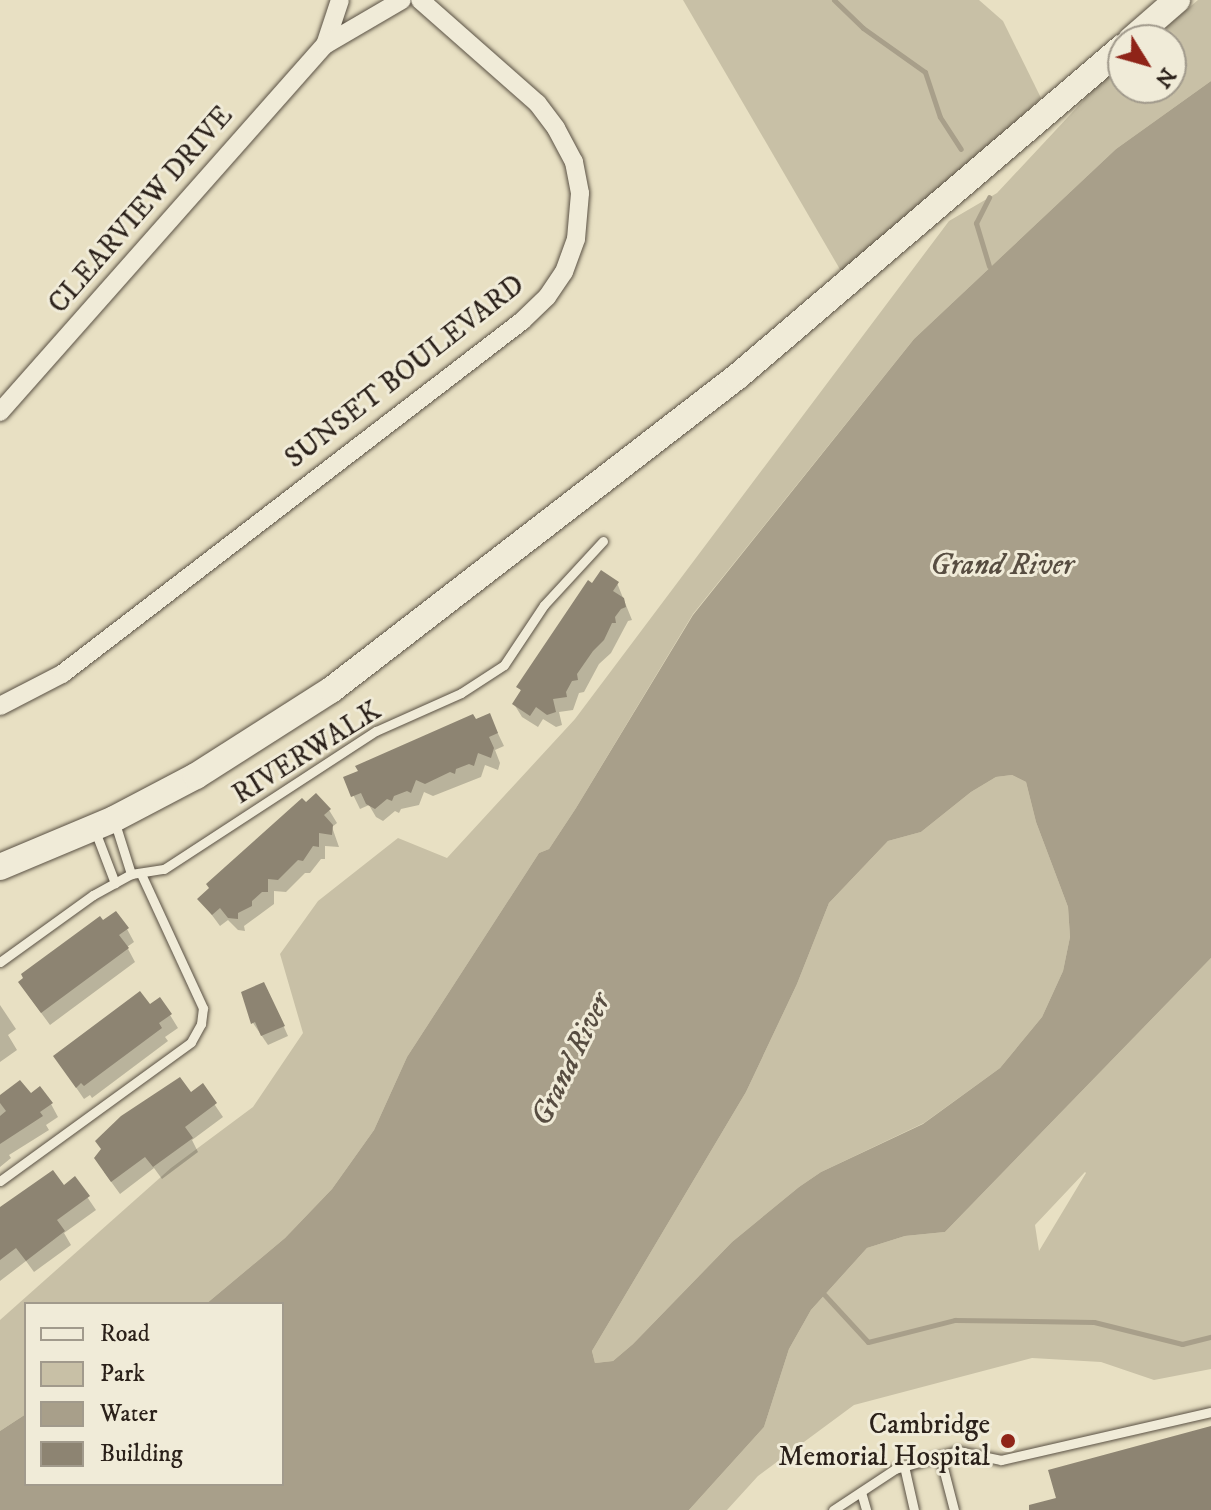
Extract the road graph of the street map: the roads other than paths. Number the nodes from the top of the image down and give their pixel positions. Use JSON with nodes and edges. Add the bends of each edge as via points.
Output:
{"nodes":[{"id":1,"x":340,"y":0,"type":"edge"},
{"id":2,"x":402,"y":0,"type":"edge"},
{"id":3,"x":420,"y":0,"type":"edge"},
{"id":4,"x":1177,"y":0,"type":"edge"},
{"id":5,"x":1149,"y":24,"type":"edge"},
{"id":6,"x":325,"y":45,"type":"junction"},
{"id":7,"x":1107,"y":61,"type":"edge"},
{"id":8,"x":0,"y":412,"type":"edge"},
{"id":9,"x":603,"y":541,"type":"dead end"},
{"id":10,"x":0,"y":706,"type":"edge"},
{"id":11,"x":104,"y":824,"type":"junction"},
{"id":12,"x":0,"y":867,"type":"edge"},
{"id":13,"x":136,"y":874,"type":"junction"},
{"id":14,"x":115,"y":883,"type":"junction"},
{"id":15,"x":0,"y":962,"type":"edge"},
{"id":16,"x":0,"y":1181,"type":"edge"},
{"id":17,"x":1211,"y":1412,"type":"edge"},
{"id":18,"x":940,"y":1456,"type":"junction"},
{"id":19,"x":904,"y":1466,"type":"junction"},
{"id":20,"x":861,"y":1492,"type":"junction"},
{"id":21,"x":833,"y":1510,"type":"edge"},
{"id":22,"x":866,"y":1510,"type":"edge"},
{"id":23,"x":914,"y":1510,"type":"edge"},
{"id":24,"x":954,"y":1510,"type":"edge"}],
"edges":[{"from":1,"to":6,"type":"street","name":"CLEARVIEW DRIVE"},
{"from":2,"to":6,"type":"street","name":"CLEARVIEW DRIVE"},
{"from":3,"to":10,"type":"street","name":"SUNSET BOULEVARD","via":[[537,103],[574,162],[580,217],[564,272],[547,297],[510,331],[62,674]]},
{"from":4,"to":5,"type":"main road"},
{"from":6,"to":8,"type":"street","name":"CLEARVIEW DRIVE"},
{"from":7,"to":11,"type":"main road","via":[[738,376],[344,680],[196,776]]},
{"from":9,"to":13,"type":"lane","name":"RIVERWALK","via":[[544,605],[504,665],[461,693],[376,731],[164,869]]},
{"from":11,"to":12,"type":"main road"},
{"from":11,"to":13,"type":"lane"},
{"from":11,"to":14,"type":"lane"},
{"from":13,"to":14,"type":"lane","name":"RIVERWALK"},
{"from":13,"to":16,"type":"lane","via":[[203,1008],[201,1024],[191,1042]]},
{"from":14,"to":15,"type":"lane","name":"RIVERWALK"},
{"from":17,"to":18,"type":"lane","via":[[1001,1460],[958,1451]]},
{"from":18,"to":19,"type":"lane"},
{"from":18,"to":24,"type":"lane"},
{"from":19,"to":20,"type":"lane"},
{"from":19,"to":23,"type":"lane"},
{"from":20,"to":21,"type":"lane"},
{"from":20,"to":22,"type":"lane"}]}
